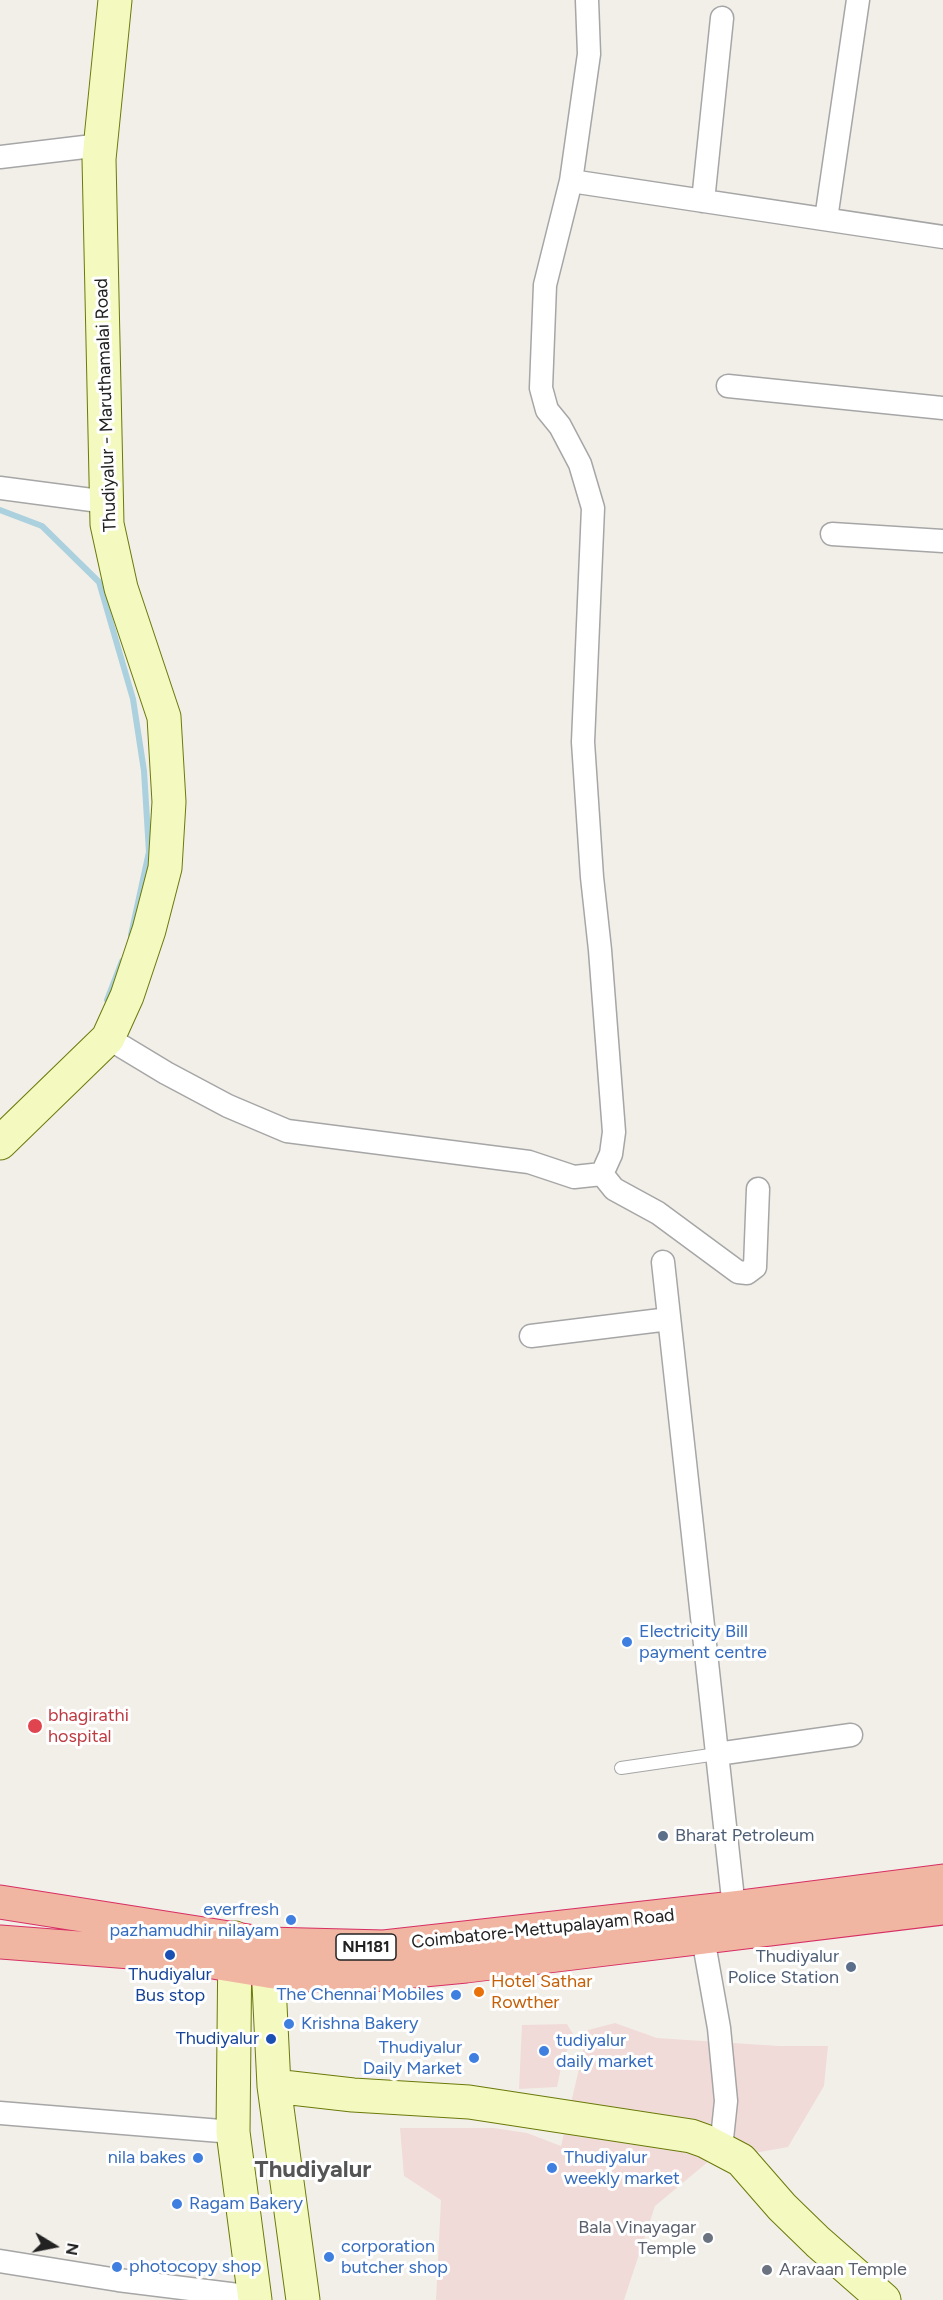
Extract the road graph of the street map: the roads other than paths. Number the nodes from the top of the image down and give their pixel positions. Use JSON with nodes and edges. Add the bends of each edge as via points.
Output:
{"nodes":[{"id":1,"x":115,"y":0,"type":"edge"},
{"id":2,"x":586,"y":0,"type":"edge"},
{"id":3,"x":858,"y":0,"type":"edge"},
{"id":4,"x":722,"y":18,"type":"dead end"},
{"id":5,"x":101,"y":145,"type":"junction"},
{"id":6,"x":0,"y":157,"type":"edge"},
{"id":7,"x":571,"y":182,"type":"junction"},
{"id":8,"x":703,"y":201,"type":"junction"},
{"id":9,"x":826,"y":219,"type":"junction"},
{"id":10,"x":943,"y":237,"type":"edge"},
{"id":11,"x":729,"y":386,"type":"dead end"},
{"id":12,"x":943,"y":408,"type":"edge"},
{"id":13,"x":0,"y":488,"type":"edge"},
{"id":14,"x":107,"y":502,"type":"junction"},
{"id":15,"x":832,"y":534,"type":"dead end"},
{"id":16,"x":943,"y":541,"type":"edge"},
{"id":17,"x":108,"y":1038,"type":"junction"},
{"id":18,"x":0,"y":1143,"type":"edge"},
{"id":19,"x":602,"y":1174,"type":"junction"},
{"id":20,"x":758,"y":1189,"type":"dead end"},
{"id":21,"x":663,"y":1262,"type":"dead end"},
{"id":22,"x":669,"y":1319,"type":"junction"},
{"id":23,"x":531,"y":1336,"type":"dead end"},
{"id":24,"x":851,"y":1735,"type":"dead end"},
{"id":25,"x":717,"y":1754,"type":"junction"},
{"id":26,"x":621,"y":1768,"type":"dead end"},
{"id":27,"x":943,"y":1881,"type":"edge"},
{"id":28,"x":0,"y":1902,"type":"edge"},
{"id":29,"x":734,"y":1908,"type":"junction"},
{"id":30,"x":943,"y":1908,"type":"edge"},
{"id":31,"x":703,"y":1938,"type":"junction"},
{"id":32,"x":0,"y":1942,"type":"edge"},
{"id":33,"x":234,"y":1952,"type":"junction"},
{"id":34,"x":267,"y":1958,"type":"junction"},
{"id":35,"x":274,"y":2086,"type":"junction"},
{"id":36,"x":0,"y":2113,"type":"edge"},
{"id":37,"x":233,"y":2132,"type":"junction"},
{"id":38,"x":721,"y":2148,"type":"junction"},
{"id":39,"x":0,"y":2261,"type":"edge"},
{"id":40,"x":255,"y":2299,"type":"edge"},
{"id":41,"x":303,"y":2300,"type":"edge"},
{"id":42,"x":884,"y":2300,"type":"edge"}],
"edges":[{"from":1,"to":5,"type":"main road","name":"Thudiyalur - Maruthamalai Road"},
{"from":2,"to":7,"type":"street","via":[[589,54]]},
{"from":3,"to":9,"type":"street"},
{"from":4,"to":8,"type":"street"},
{"from":5,"to":6,"type":"street"},
{"from":5,"to":14,"type":"main road","name":"Thudiyalur - Maruthamalai Road"},
{"from":7,"to":8,"type":"street"},
{"from":7,"to":19,"type":"street","via":[[545,285],[541,388],[547,410],[580,464],[593,508],[584,742],[614,1132],[611,1154]]},
{"from":8,"to":9,"type":"street"},
{"from":9,"to":10,"type":"street"},
{"from":11,"to":12,"type":"street"},
{"from":13,"to":14,"type":"street"},
{"from":14,"to":17,"type":"main road","name":"Thudiyalur - Maruthamalai Road","via":[[107,524],[121,588],[164,717],[169,802],[165,868],[152,920],[127,996]]},
{"from":15,"to":16,"type":"street"},
{"from":17,"to":18,"type":"main road","name":"Thudiyalur - Maruthamalai Road"},
{"from":17,"to":19,"type":"street","via":[[228,1106],[287,1131],[529,1162],[574,1177]]},
{"from":19,"to":20,"type":"street","via":[[614,1189],[658,1213],[738,1272],[747,1273],[755,1267]]},
{"from":21,"to":22,"type":"street"},
{"from":22,"to":23,"type":"street"},
{"from":22,"to":25,"type":"street"},
{"from":24,"to":25,"type":"street"},
{"from":25,"to":26,"type":"lane"},
{"from":25,"to":29,"type":"street"},
{"from":27,"to":29,"type":"highway","name":"Coimbatore-Mettupalayam Road","number":"NH181"},
{"from":28,"to":33,"type":"highway","number":"NH181"},
{"from":29,"to":34,"type":"highway","name":"Coimbatore-Mettupalayam Road","number":"NH181"},
{"from":30,"to":31,"type":"highway","number":"NH181"},
{"from":31,"to":34,"type":"highway","number":"NH181","via":[[371,1975],[302,1975]]},
{"from":31,"to":38,"type":"street","via":[[719,2028],[726,2101]]},
{"from":32,"to":33,"type":"highway","number":"NH181","via":[[170,1955]]},
{"from":33,"to":34,"type":"highway","number":"NH181"},
{"from":33,"to":37,"type":"main road"},
{"from":34,"to":35,"type":"main road"},
{"from":35,"to":38,"type":"main road","via":[[469,2102],[691,2136]]},
{"from":35,"to":41,"type":"main road"},
{"from":36,"to":37,"type":"street"},
{"from":37,"to":40,"type":"main road"},
{"from":38,"to":42,"type":"main road","via":[[741,2160],[782,2207]]},
{"from":39,"to":40,"type":"street"}]}
